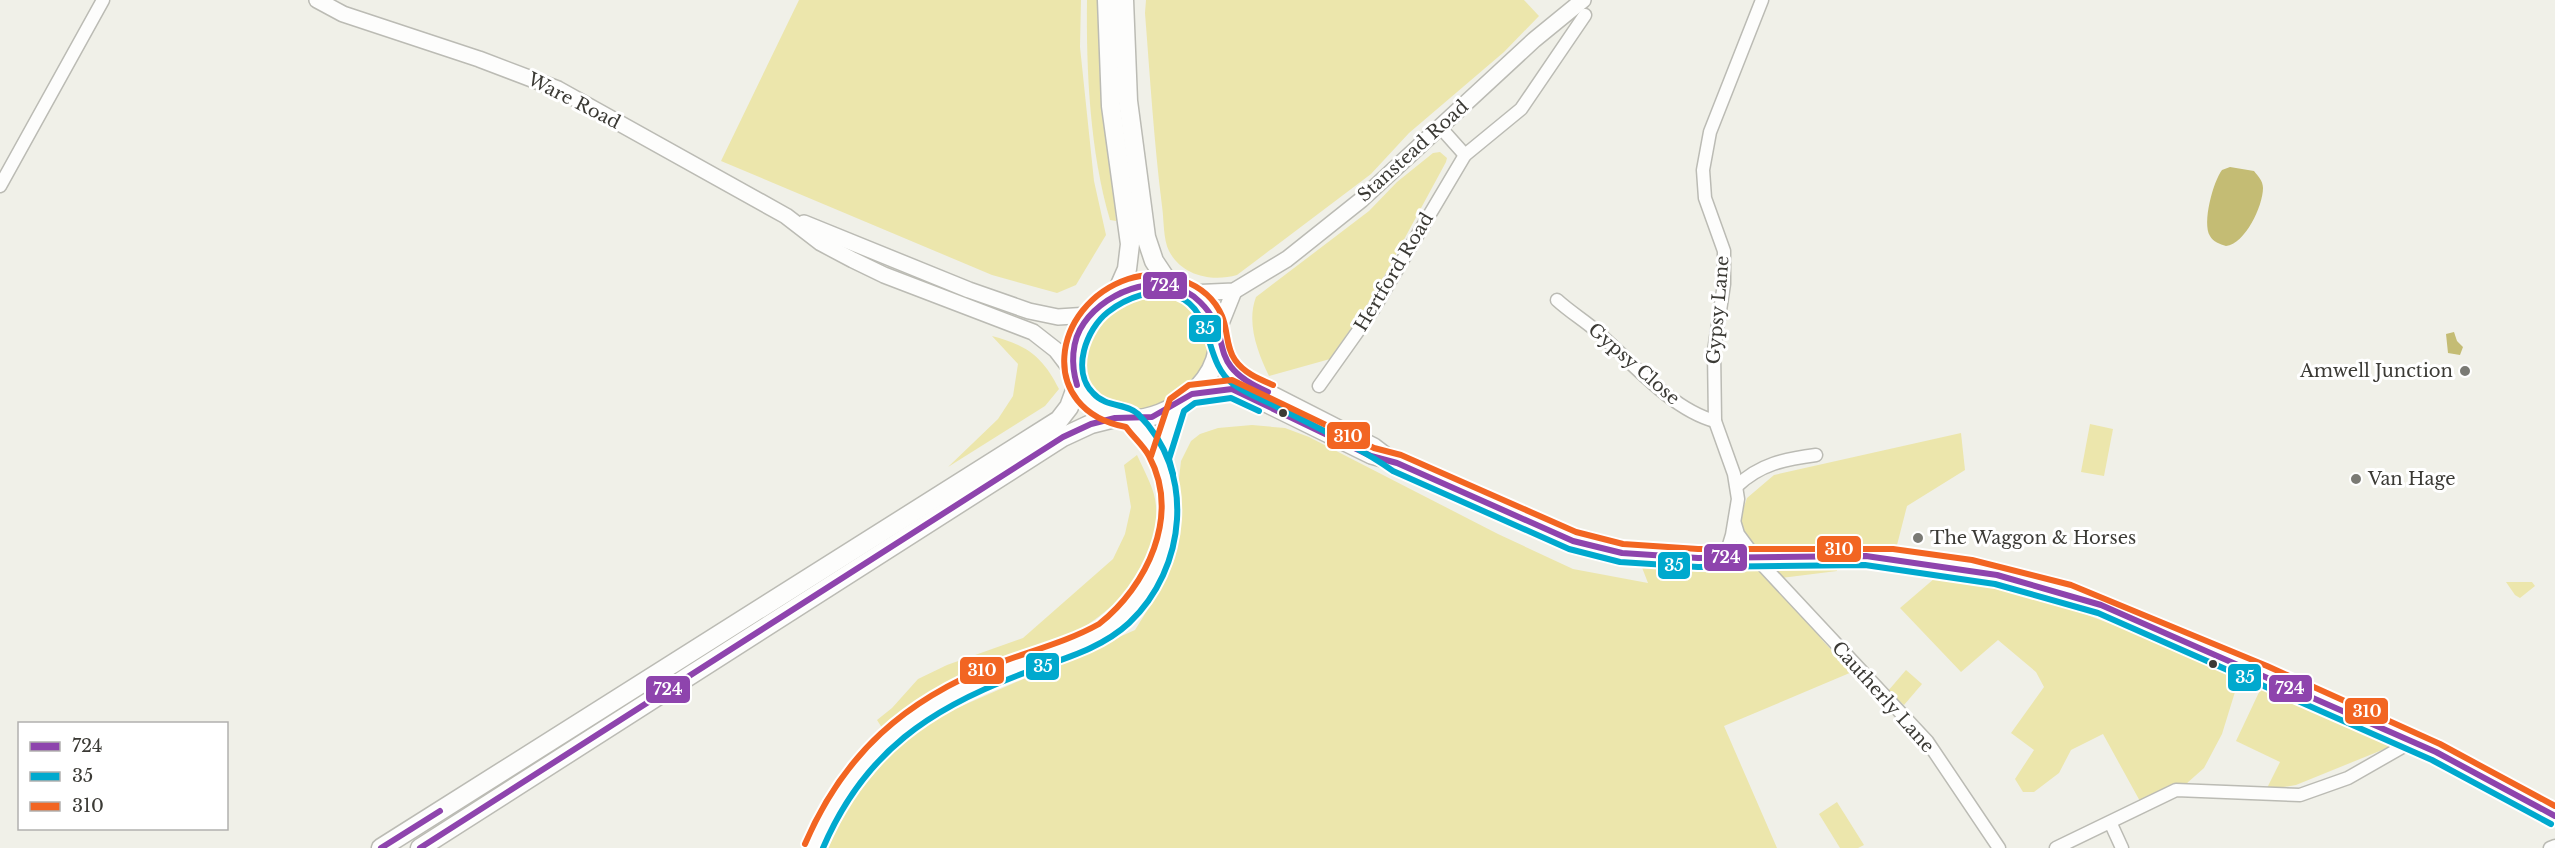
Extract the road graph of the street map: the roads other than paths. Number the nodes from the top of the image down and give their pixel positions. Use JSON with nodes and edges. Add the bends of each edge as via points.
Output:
{"nodes":[{"id":1,"x":103,"y":0,"type":"edge"},
{"id":2,"x":317,"y":0,"type":"edge"},
{"id":3,"x":1107,"y":0,"type":"edge"},
{"id":4,"x":1124,"y":0,"type":"edge"},
{"id":5,"x":1762,"y":0,"type":"edge"},
{"id":6,"x":1584,"y":8,"type":"edge"},
{"id":7,"x":1440,"y":127,"type":"junction"},
{"id":8,"x":1465,"y":155,"type":"junction"},
{"id":9,"x":0,"y":186,"type":"edge"},
{"id":10,"x":786,"y":216,"type":"junction"},
{"id":11,"x":1170,"y":285,"type":"junction"},
{"id":12,"x":1234,"y":291,"type":"junction"},
{"id":13,"x":1189,"y":293,"type":"junction"},
{"id":14,"x":1116,"y":294,"type":"junction"},
{"id":15,"x":1557,"y":300,"type":"dead end"},
{"id":16,"x":1089,"y":315,"type":"junction"},
{"id":17,"x":1219,"y":339,"type":"junction"},
{"id":18,"x":1075,"y":378,"type":"junction"},
{"id":19,"x":1319,"y":386,"type":"dead end"},
{"id":20,"x":1192,"y":394,"type":"junction"},
{"id":21,"x":1176,"y":405,"type":"junction"},
{"id":22,"x":1123,"y":418,"type":"junction"},
{"id":23,"x":1715,"y":421,"type":"junction"},
{"id":24,"x":1816,"y":455,"type":"dead end"},
{"id":25,"x":1160,"y":459,"type":"junction"},
{"id":26,"x":1396,"y":463,"type":"junction"},
{"id":27,"x":1737,"y":486,"type":"junction"},
{"id":28,"x":1735,"y":523,"type":"junction"},
{"id":29,"x":1755,"y":557,"type":"junction"},
{"id":30,"x":1725,"y":558,"type":"junction"},
{"id":31,"x":2411,"y":742,"type":"junction"},
{"id":32,"x":2555,"y":816,"type":"edge"},
{"id":33,"x":2111,"y":824,"type":"junction"},
{"id":34,"x":2555,"y":846,"type":"edge"},
{"id":35,"x":381,"y":848,"type":"edge"},
{"id":36,"x":420,"y":848,"type":"edge"},
{"id":37,"x":813,"y":848,"type":"edge"},
{"id":38,"x":1998,"y":848,"type":"edge"},
{"id":39,"x":2056,"y":848,"type":"edge"},
{"id":40,"x":2122,"y":848,"type":"edge"},
{"id":41,"x":2550,"y":848,"type":"edge"}],
"edges":[{"from":1,"to":9,"type":"street"},
{"from":2,"to":10,"type":"main road","name":"Ware Road","via":[[343,14],[558,89]]},
{"from":3,"to":14,"type":"highway","via":[[1111,106],[1130,244],[1128,269]]},
{"from":4,"to":11,"type":"highway","via":[[1128,101],[1146,237],[1154,261]]},
{"from":5,"to":23,"type":"street","name":"Gypsy Lane","via":[[1704,157],[1705,198],[1722,241],[1725,262],[1714,351]]},
{"from":6,"to":7,"type":"main road","name":"Stanstead Road","via":[[1534,40]]},
{"from":6,"to":8,"type":"street","name":"Hertford Road","via":[[1546,77],[1521,109]]},
{"from":7,"to":8,"type":"street"},
{"from":7,"to":12,"type":"main road","name":"Stanstead Road","via":[[1287,259]]},
{"from":8,"to":19,"type":"street","name":"Hertford Road","via":[[1373,310]]},
{"from":10,"to":16,"type":"main road","name":"Ware Road","via":[[1029,312],[1058,317]]},
{"from":10,"to":18,"type":"main road","name":"Ware Road","via":[[821,243],[884,275],[1033,332],[1056,350]]},
{"from":11,"to":13,"type":"highway"},
{"from":11,"to":14,"type":"highway","via":[[1136,286]]},
{"from":12,"to":13,"type":"main road","name":"Stanstead Road"},
{"from":12,"to":17,"type":"main road"},
{"from":13,"to":17,"type":"highway","via":[[1211,316]]},
{"from":14,"to":16,"type":"highway"},
{"from":15,"to":23,"type":"street","name":"Gypsy Close","via":[[1681,406]]},
{"from":16,"to":18,"type":"highway","via":[[1076,342]]},
{"from":17,"to":20,"type":"highway","via":[[1206,379]]},
{"from":17,"to":26,"type":"main road","via":[[1228,367],[1239,377],[1374,446]]},
{"from":18,"to":22,"type":"highway","via":[[1098,410]]},
{"from":18,"to":35,"type":"highway","via":[[1069,407],[1059,420]]},
{"from":20,"to":21,"type":"highway"},
{"from":20,"to":26,"type":"main road","via":[[1232,389],[1371,456]]},
{"from":21,"to":22,"type":"highway","via":[[1152,417]]},
{"from":21,"to":25,"type":"main road"},
{"from":22,"to":25,"type":"main road","via":[[1148,438]]},
{"from":22,"to":36,"type":"highway","via":[[1091,424],[1063,437]]},
{"from":23,"to":27,"type":"street","name":"Gypsy Lane"},
{"from":24,"to":27,"type":"street","via":[[1776,462],[1756,470]]},
{"from":25,"to":37,"type":"main road","via":[[1169,512],[1164,551],[1152,579],[1131,609],[1103,632],[958,691],[892,734],[841,790]]},
{"from":26,"to":30,"type":"main road","via":[[1544,529],[1597,548],[1650,557]]},
{"from":27,"to":28,"type":"street","name":"Gypsy Lane"},
{"from":28,"to":29,"type":"street"},
{"from":28,"to":30,"type":"street","name":"Gypsy Lane"},
{"from":29,"to":30,"type":"main road"},
{"from":29,"to":31,"type":"main road","via":[[1892,558],[1970,569],[2040,586],[2133,618]]},
{"from":29,"to":38,"type":"street","name":"Cautherly Lane","via":[[1927,741]]},
{"from":31,"to":32,"type":"main road"},
{"from":31,"to":33,"type":"street","via":[[2348,778],[2300,795],[2176,790]]},
{"from":33,"to":39,"type":"street"},
{"from":33,"to":40,"type":"street"},
{"from":34,"to":41,"type":"street"}]}
